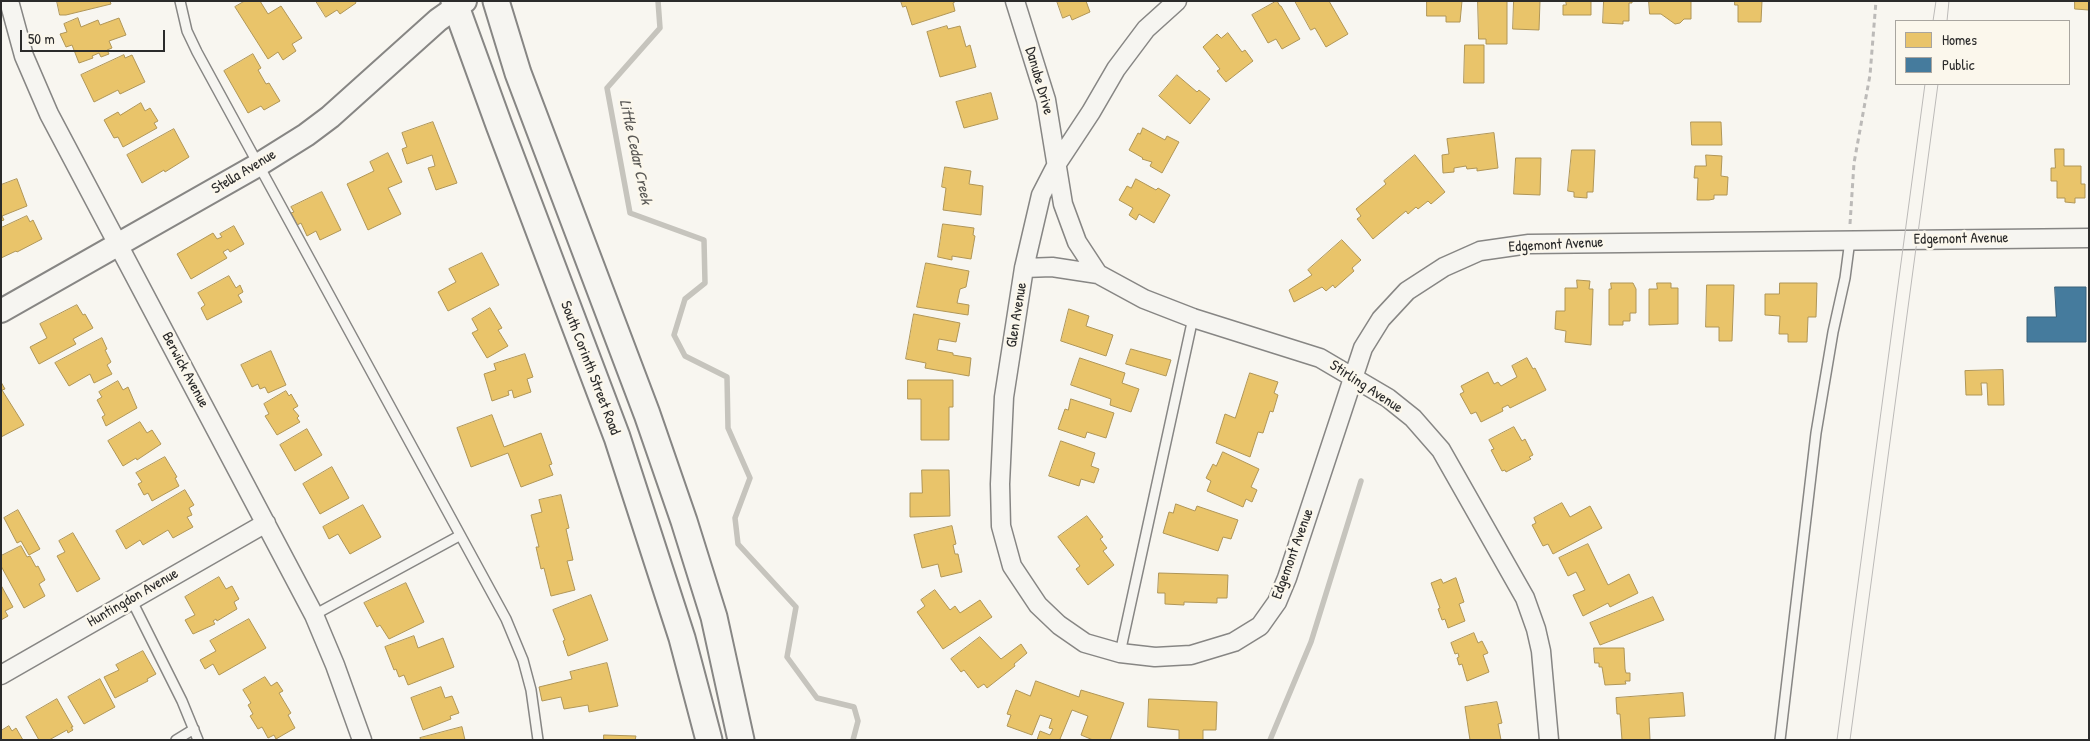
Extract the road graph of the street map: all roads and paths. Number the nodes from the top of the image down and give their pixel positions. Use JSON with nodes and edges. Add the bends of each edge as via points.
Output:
{"nodes":[{"id":1,"x":9,"y":1,"type":"edge"},
{"id":2,"x":180,"y":1,"type":"edge"},
{"id":3,"x":496,"y":1,"type":"edge"},
{"id":4,"x":1015,"y":1,"type":"edge"},
{"id":5,"x":1177,"y":1,"type":"edge"},
{"id":6,"x":1876,"y":1,"type":"edge"},
{"id":7,"x":458,"y":3,"type":"edge"},
{"id":8,"x":1058,"y":162,"type":"junction"},
{"id":9,"x":258,"y":165,"type":"junction"},
{"id":10,"x":2089,"y":238,"type":"edge"},
{"id":11,"x":1850,"y":240,"type":"junction"},
{"id":12,"x":119,"y":245,"type":"junction"},
{"id":13,"x":1024,"y":268,"type":"junction"},
{"id":14,"x":1098,"y":274,"type":"junction"},
{"id":15,"x":1,"y":312,"type":"edge"},
{"id":16,"x":1193,"y":318,"type":"junction"},
{"id":17,"x":1352,"y":375,"type":"junction"},
{"id":18,"x":266,"y":523,"type":"junction"},
{"id":19,"x":459,"y":536,"type":"junction"},
{"id":20,"x":131,"y":599,"type":"junction"},
{"id":21,"x":314,"y":615,"type":"junction"},
{"id":22,"x":1085,"y":643,"type":"joint"},
{"id":23,"x":1120,"y":653,"type":"junction"},
{"id":24,"x":1,"y":675,"type":"edge"},
{"id":25,"x":194,"y":729,"type":"junction"},
{"id":26,"x":176,"y":740,"type":"edge"},
{"id":27,"x":198,"y":740,"type":"edge"},
{"id":28,"x":362,"y":740,"type":"edge"},
{"id":29,"x":538,"y":740,"type":"edge"},
{"id":30,"x":709,"y":740,"type":"edge"},
{"id":31,"x":741,"y":740,"type":"edge"},
{"id":32,"x":1550,"y":740,"type":"edge"},
{"id":33,"x":1780,"y":740,"type":"edge"}],
"edges":[{"from":1,"to":12,"type":"street","name":"Berwick Avenue","via":[[24,56],[49,114]]},
{"from":2,"to":9,"type":"lane","via":[[187,31]]},
{"from":3,"to":31,"type":"main road","via":[[518,74],[647,414],[684,521],[714,617]]},
{"from":4,"to":8,"type":"street","name":"Danube Drive","via":[[1046,100]]},
{"from":5,"to":8,"type":"street","name":"Glen Avenue","via":[[1146,29],[1116,69]]},
{"from":6,"to":11,"type":"path","via":[[1870,75],[1854,163]]},
{"from":7,"to":9,"type":"street","name":"Stella Avenue","via":[[330,117]]},
{"from":7,"to":30,"type":"main road","name":"South Corinth Street Road","via":[[617,437],[682,638]]},
{"from":8,"to":13,"type":"street","name":"Glen Avenue","via":[[1041,195]]},
{"from":8,"to":14,"type":"street","name":"Stirling Avenue","via":[[1063,204],[1077,242]]},
{"from":9,"to":12,"type":"street","name":"Stella Avenue"},
{"from":9,"to":19,"type":"lane"},
{"from":10,"to":11,"type":"street","name":"Edgemont Avenue"},
{"from":11,"to":17,"type":"street","name":"Edgemont Avenue","via":[[1530,244],[1480,251],[1444,267],[1407,291],[1381,319],[1362,348]]},
{"from":11,"to":33,"type":"lane","via":[[1816,433]]},
{"from":12,"to":15,"type":"street","name":"Stella Avenue"},
{"from":12,"to":18,"type":"street","name":"Berwick Avenue"},
{"from":13,"to":14,"type":"street","name":"Stirling Avenue","via":[[1052,267]]},
{"from":13,"to":22,"type":"street","name":"Glen Avenue","via":[[1004,397],[1001,526],[1012,566],[1038,605]]},
{"from":14,"to":16,"type":"street","name":"Stirling Avenue","via":[[1144,299]]},
{"from":16,"to":17,"type":"street","name":"Stirling Avenue","via":[[1320,358]]},
{"from":16,"to":23,"type":"lane"},
{"from":17,"to":23,"type":"street","name":"Edgemont Avenue","via":[[1287,578],[1260,626],[1234,642],[1191,655],[1155,657]]},
{"from":17,"to":32,"type":"street","name":"Stirling Avenue","via":[[1413,418],[1441,450],[1525,598],[1541,651]]},
{"from":18,"to":20,"type":"street","name":"Huntingdon Avenue"},
{"from":18,"to":21,"type":"street","name":"Berwick Avenue"},
{"from":19,"to":21,"type":"lane"},
{"from":19,"to":29,"type":"lane","via":[[506,619],[522,660],[531,690]]},
{"from":20,"to":24,"type":"street","name":"Huntingdon Avenue"},
{"from":20,"to":25,"type":"lane"},
{"from":21,"to":28,"type":"street","name":"Berwick Avenue"},
{"from":22,"to":23,"type":"street","name":"Edgemont Avenue"},
{"from":25,"to":26,"type":"lane"},
{"from":25,"to":27,"type":"lane"}]}
